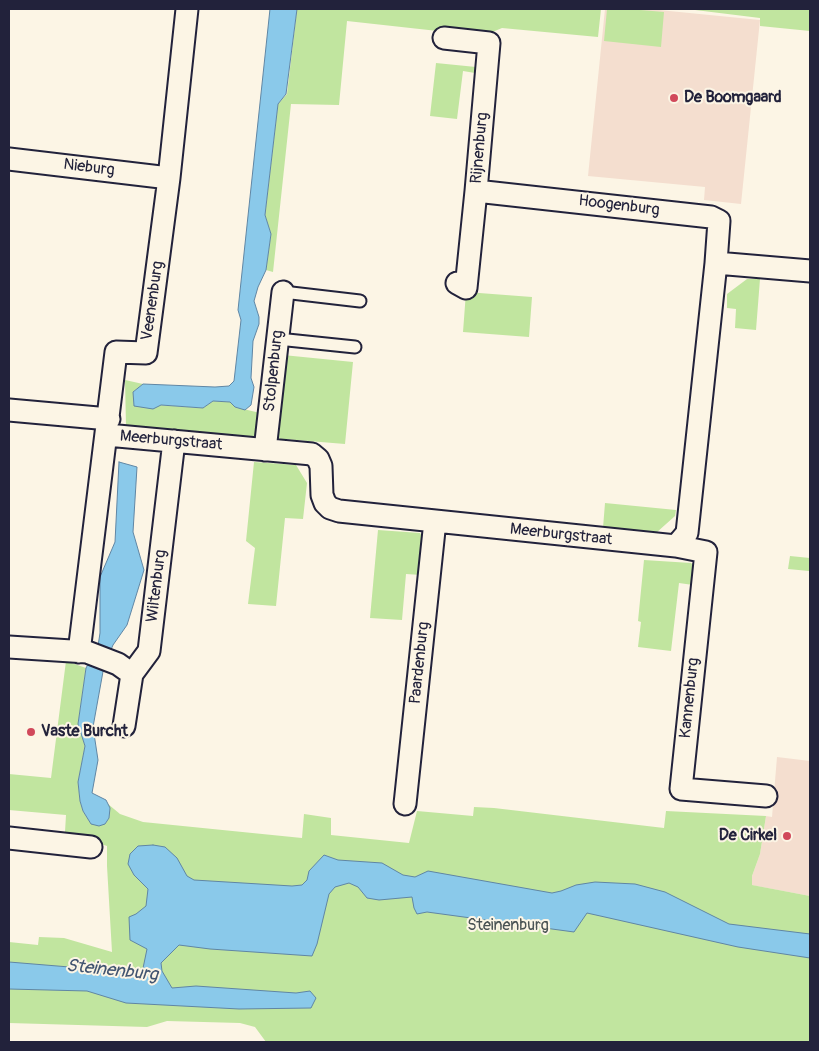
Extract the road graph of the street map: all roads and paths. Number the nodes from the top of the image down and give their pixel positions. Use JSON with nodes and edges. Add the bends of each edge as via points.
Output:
{"nodes":[{"id":1,"x":187,"y":9,"type":"edge"},
{"id":2,"x":444,"y":38,"type":"dead end"},
{"id":3,"x":9,"y":159,"type":"edge"},
{"id":4,"x":169,"y":178,"type":"junction"},
{"id":5,"x":476,"y":191,"type":"junction"},
{"id":6,"x":716,"y":263,"type":"junction"},
{"id":7,"x":810,"y":271,"type":"edge"},
{"id":8,"x":457,"y":283,"type":"dead end"},
{"id":9,"x":282,"y":292,"type":"joint"},
{"id":10,"x":360,"y":300,"type":"dead end"},
{"id":11,"x":278,"y":339,"type":"junction"},
{"id":12,"x":355,"y":348,"type":"dead end"},
{"id":13,"x":9,"y":410,"type":"edge"},
{"id":14,"x":108,"y":427,"type":"junction"},
{"id":15,"x":174,"y":441,"type":"junction"},
{"id":16,"x":266,"y":450,"type":"junction"},
{"id":17,"x":435,"y":521,"type":"junction"},
{"id":18,"x":676,"y":546,"type":"junction"},
{"id":19,"x":9,"y":647,"type":"edge"},
{"id":20,"x":83,"y":652,"type":"junction"},
{"id":21,"x":125,"y":669,"type":"junction"},
{"id":22,"x":124,"y":726,"type":"dead end"},
{"id":23,"x":766,"y":796,"type":"dead end"},
{"id":24,"x":406,"y":804,"type":"dead end"},
{"id":25,"x":9,"y":838,"type":"edge"},
{"id":26,"x":91,"y":847,"type":"dead end"}],
"edges":[{"from":1,"to":4,"type":"street","name":"Veenenburg"},
{"from":2,"to":5,"type":"street","name":"Rijnenburg","via":[[489,43]]},
{"from":3,"to":4,"type":"street","name":"Nieburg"},
{"from":4,"to":14,"type":"street","name":"Veenenburg","via":[[146,353],[116,352]]},
{"from":5,"to":6,"type":"street","name":"Hoogenburg","via":[[711,217],[719,221]]},
{"from":5,"to":8,"type":"street","name":"Rijnenburg","via":[[466,288]]},
{"from":6,"to":7,"type":"street"},
{"from":6,"to":18,"type":"street","via":[[687,533]]},
{"from":9,"to":10,"type":"lane"},
{"from":9,"to":11,"type":"street","name":"Stolpenburg"},
{"from":11,"to":12,"type":"lane"},
{"from":11,"to":16,"type":"street","name":"Stolpenburg"},
{"from":13,"to":14,"type":"street","name":"Meerburgstraat"},
{"from":14,"to":15,"type":"street","name":"Meerburgstraat"},
{"from":14,"to":20,"type":"street","name":"Veenenburg"},
{"from":15,"to":16,"type":"street","name":"Meerburgstraat"},
{"from":15,"to":21,"type":"street","name":"Wiltenburg","via":[[149,651]]},
{"from":16,"to":17,"type":"street","name":"Meerburgstraat","via":[[312,454],[318,459],[322,495],[330,508]]},
{"from":17,"to":18,"type":"street","name":"Meerburgstraat"},
{"from":17,"to":24,"type":"street","name":"Paardenburg"},
{"from":18,"to":23,"type":"street","name":"Kannenburg","via":[[706,552],[681,789]]},
{"from":19,"to":20,"type":"street"},
{"from":20,"to":21,"type":"street"},
{"from":21,"to":22,"type":"street","name":"Wiltenburg"},
{"from":25,"to":26,"type":"street"}]}
